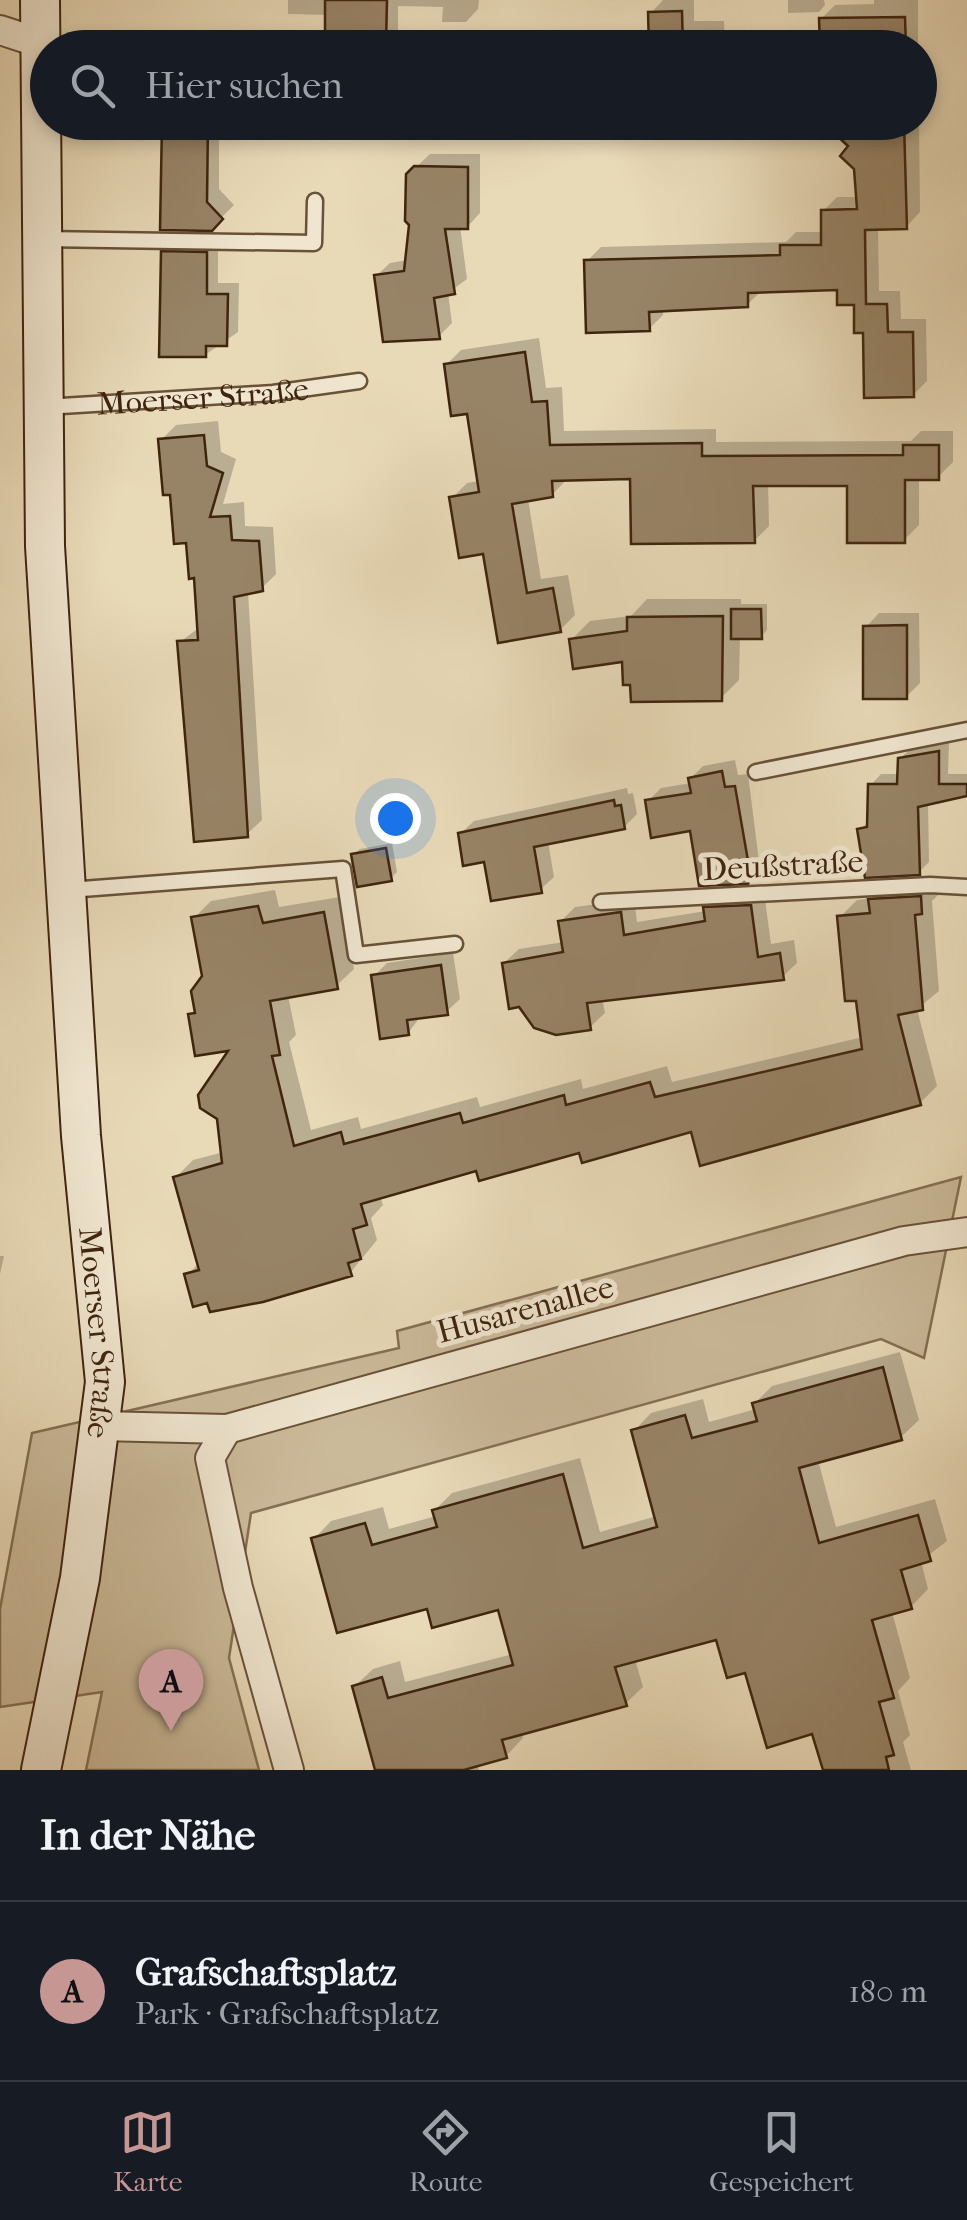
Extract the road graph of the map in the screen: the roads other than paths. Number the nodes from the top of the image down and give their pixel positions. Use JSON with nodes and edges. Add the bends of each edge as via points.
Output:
{"nodes":[{"id":1,"x":40,"y":0,"type":"edge"},
{"id":2,"x":0,"y":30,"type":"edge"},
{"id":3,"x":40,"y":30,"type":"edge"},
{"id":4,"x":30,"y":39,"type":"edge"},
{"id":5,"x":41,"y":140,"type":"edge"},
{"id":6,"x":315,"y":201,"type":"dead end"},
{"id":7,"x":42,"y":239,"type":"junction"},
{"id":8,"x":359,"y":381,"type":"dead end"},
{"id":9,"x":44,"y":407,"type":"junction"},
{"id":10,"x":967,"y":730,"type":"edge"},
{"id":11,"x":756,"y":772,"type":"dead end"},
{"id":12,"x":967,"y":887,"type":"edge"},
{"id":13,"x":68,"y":890,"type":"junction"},
{"id":14,"x":601,"y":902,"type":"dead end"},
{"id":15,"x":455,"y":944,"type":"dead end"},
{"id":16,"x":967,"y":1232,"type":"edge"},
{"id":17,"x":99,"y":1426,"type":"junction"},
{"id":18,"x":227,"y":1429,"type":"junction"},
{"id":19,"x":41,"y":1770,"type":"edge"},
{"id":20,"x":289,"y":1770,"type":"edge"}],
"edges":[{"from":1,"to":3,"type":"main road","name":"Moerser Straße"},
{"from":2,"to":4,"type":"street"},
{"from":5,"to":7,"type":"main road","name":"Moerser Straße"},
{"from":6,"to":7,"type":"lane","via":[[314,243]]},
{"from":7,"to":9,"type":"main road","name":"Moerser Straße"},
{"from":8,"to":9,"type":"lane","name":"Moerser Straße"},
{"from":9,"to":13,"type":"main road","name":"Moerser Straße","via":[[45,546]]},
{"from":10,"to":11,"type":"lane"},
{"from":12,"to":14,"type":"lane","name":"Deußstraße"},
{"from":13,"to":15,"type":"lane","via":[[343,869],[356,954]]},
{"from":13,"to":17,"type":"main road","name":"Moerser Straße","via":[[81,1136],[105,1382]]},
{"from":16,"to":18,"type":"street","name":"Husarenallee","via":[[904,1241]]},
{"from":17,"to":18,"type":"street","name":"Husarenallee"},
{"from":17,"to":19,"type":"main road","name":"Moerser Straße","via":[[80,1578]]},
{"from":18,"to":20,"type":"street","via":[[210,1458]]}]}
